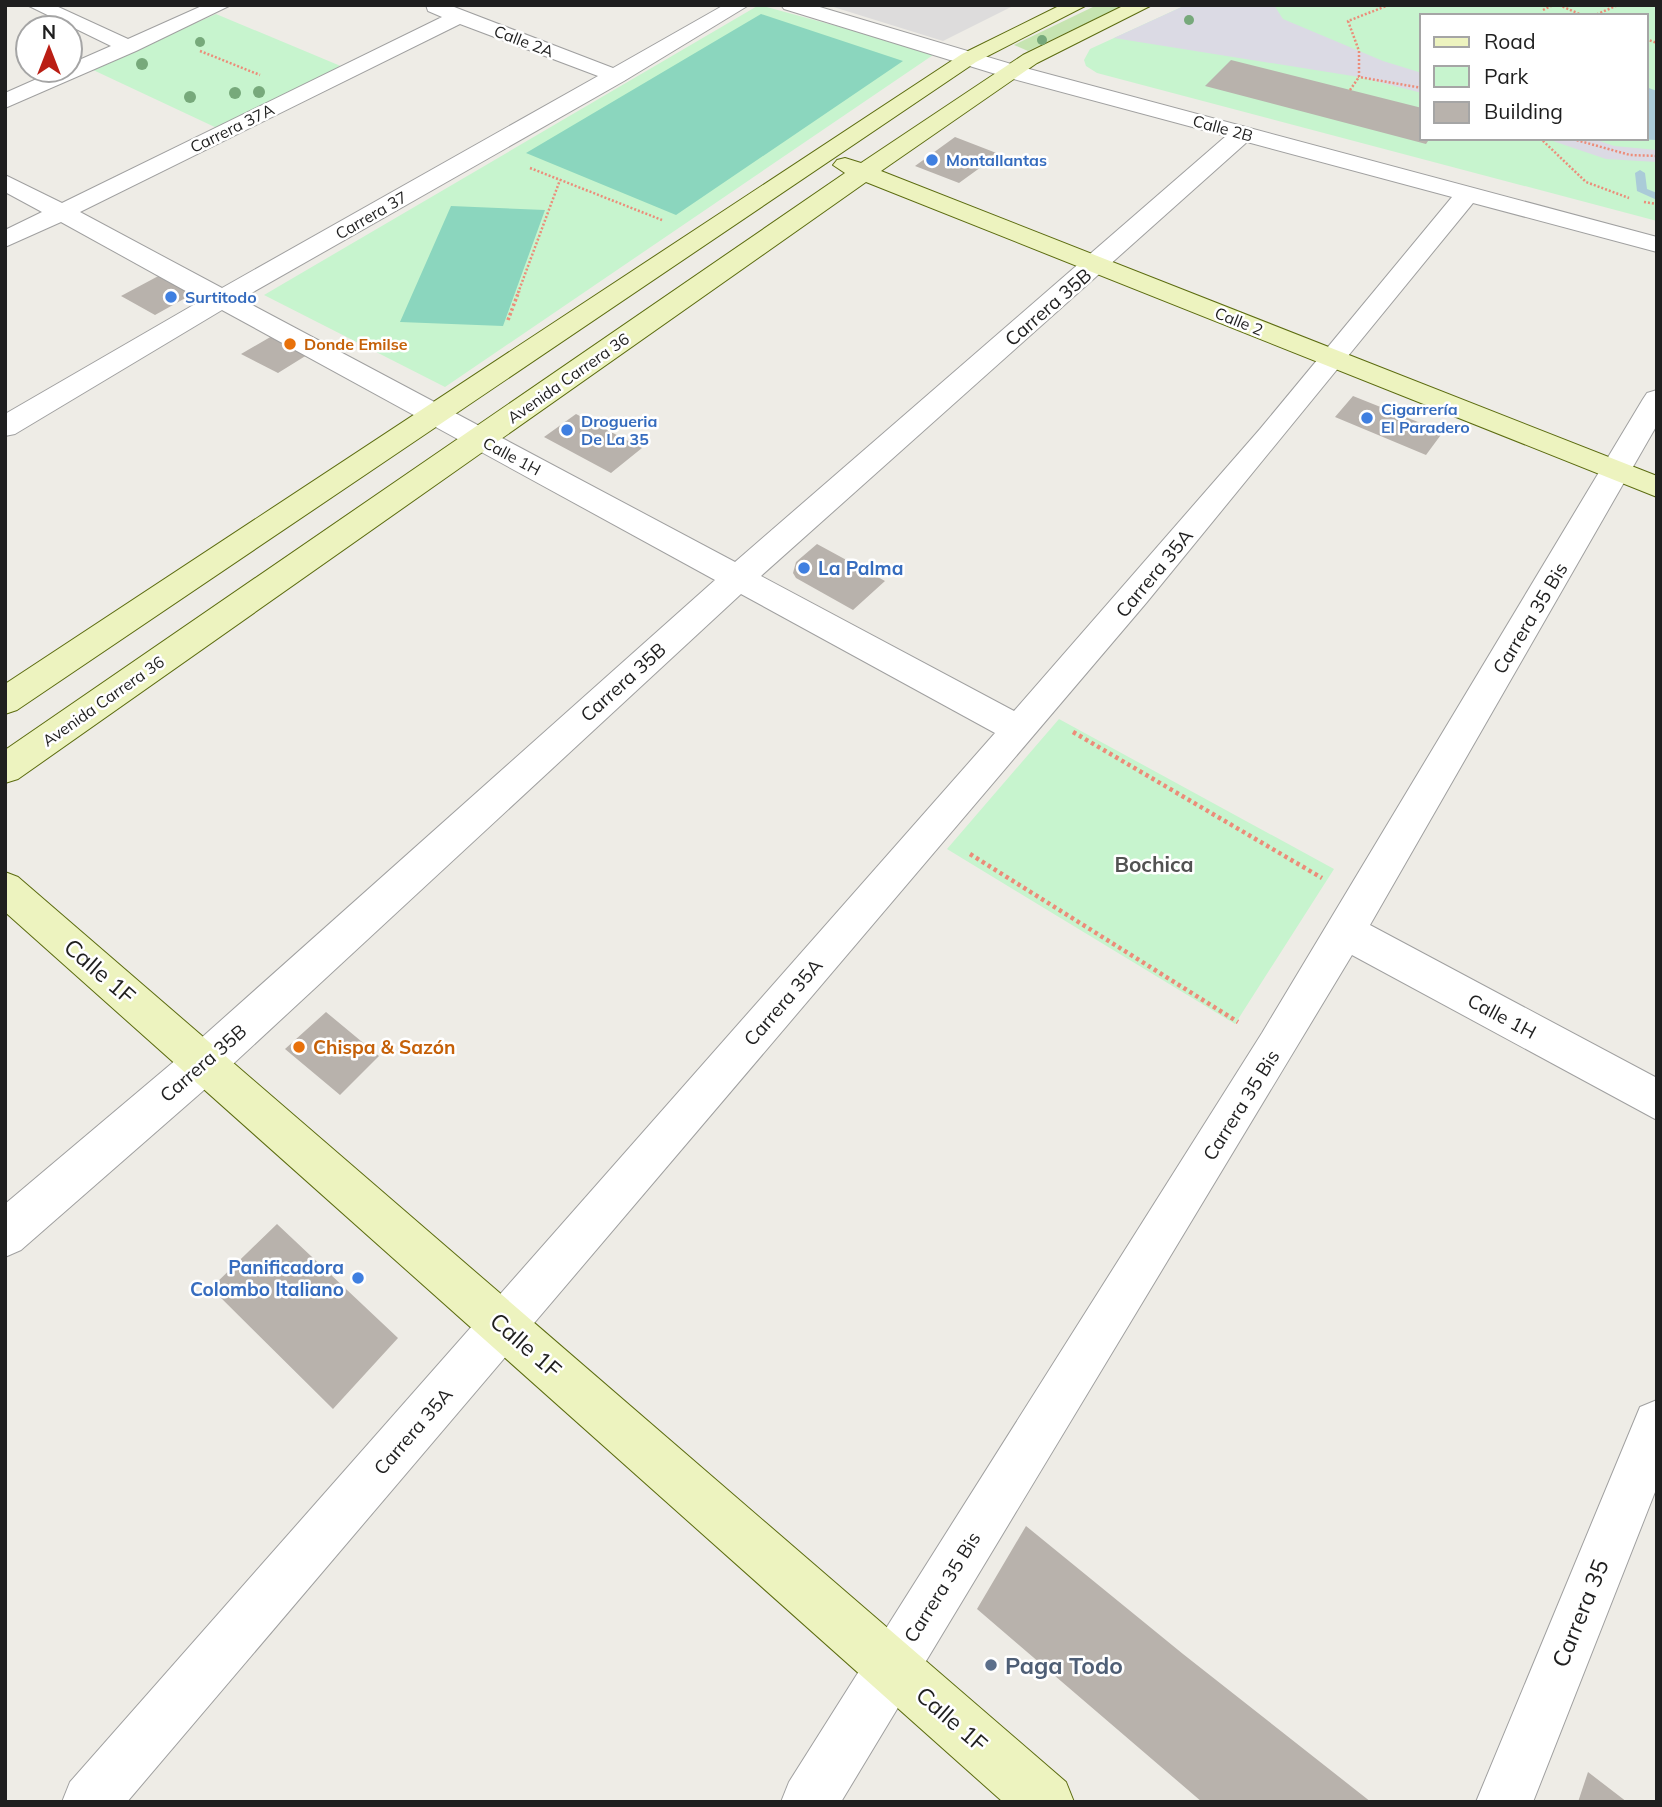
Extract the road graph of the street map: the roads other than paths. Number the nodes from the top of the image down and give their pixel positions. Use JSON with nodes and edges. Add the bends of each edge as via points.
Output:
{"nodes":[{"id":1,"x":37,"y":5,"type":"edge"},
{"id":2,"x":221,"y":5,"type":"edge"},
{"id":3,"x":431,"y":5,"type":"edge"},
{"id":4,"x":739,"y":5,"type":"edge"},
{"id":5,"x":791,"y":5,"type":"edge"},
{"id":6,"x":1077,"y":5,"type":"edge"},
{"id":7,"x":1142,"y":5,"type":"edge"},
{"id":8,"x":458,"y":16,"type":"junction"},
{"id":9,"x":128,"y":47,"type":"junction"},
{"id":10,"x":969,"y":58,"type":"junction"},
{"id":11,"x":1010,"y":71,"type":"junction"},
{"id":12,"x":617,"y":76,"type":"junction"},
{"id":13,"x":5,"y":101,"type":"edge"},
{"id":14,"x":1243,"y":133,"type":"junction"},
{"id":15,"x":822,"y":156,"type":"junction"},
{"id":16,"x":864,"y":172,"type":"junction"},
{"id":17,"x":5,"y":182,"type":"edge"},
{"id":18,"x":1467,"y":194,"type":"junction"},
{"id":19,"x":61,"y":212,"type":"junction"},
{"id":20,"x":5,"y":240,"type":"edge"},
{"id":21,"x":1657,"y":245,"type":"edge"},
{"id":22,"x":1096,"y":264,"type":"junction"},
{"id":23,"x":222,"y":299,"type":"junction"},
{"id":24,"x":1335,"y":359,"type":"junction"},
{"id":25,"x":1657,"y":399,"type":"edge"},
{"id":26,"x":435,"y":415,"type":"junction"},
{"id":27,"x":5,"y":427,"type":"edge"},
{"id":28,"x":480,"y":439,"type":"junction"},
{"id":29,"x":1618,"y":471,"type":"junction"},
{"id":30,"x":1657,"y":487,"type":"edge"},
{"id":31,"x":738,"y":578,"type":"junction"},
{"id":32,"x":5,"y":701,"type":"edge"},
{"id":33,"x":1028,"y":721,"type":"junction"},
{"id":34,"x":5,"y":769,"type":"edge"},
{"id":35,"x":5,"y":888,"type":"edge"},
{"id":36,"x":1354,"y":917,"type":"junction"},
{"id":37,"x":205,"y":1062,"type":"junction"},
{"id":38,"x":1657,"y":1100,"type":"edge"},
{"id":39,"x":5,"y":1234,"type":"edge"},
{"id":40,"x":505,"y":1326,"type":"junction"},
{"id":41,"x":1657,"y":1424,"type":"edge"},
{"id":42,"x":893,"y":1667,"type":"junction"},
{"id":43,"x":90,"y":1802,"type":"edge"},
{"id":44,"x":808,"y":1802,"type":"edge"},
{"id":45,"x":1046,"y":1802,"type":"edge"},
{"id":46,"x":1504,"y":1802,"type":"edge"}],
"edges":[{"from":1,"to":9,"type":"street"},
{"from":2,"to":9,"type":"street"},
{"from":3,"to":8,"type":"street","name":"Calle 2A"},
{"from":4,"to":12,"type":"street","name":"Carrera 37"},
{"from":5,"to":10,"type":"street","name":"Calle 2B"},
{"from":6,"to":10,"type":"main road"},
{"from":7,"to":11,"type":"main road","name":"Avenida Carrera 36"},
{"from":8,"to":12,"type":"street","name":"Calle 2A"},
{"from":8,"to":19,"type":"street","name":"Carrera 37A"},
{"from":9,"to":13,"type":"street"},
{"from":10,"to":11,"type":"street","name":"Calle 2B"},
{"from":10,"to":15,"type":"main road"},
{"from":11,"to":14,"type":"street","name":"Calle 2B"},
{"from":11,"to":16,"type":"main road","name":"Avenida Carrera 36"},
{"from":12,"to":23,"type":"street","name":"Carrera 37"},
{"from":14,"to":18,"type":"street","name":"Calle 2B"},
{"from":14,"to":22,"type":"street","name":"Carrera 35B"},
{"from":15,"to":16,"type":"main road","name":"Calle 2"},
{"from":15,"to":26,"type":"main road"},
{"from":16,"to":22,"type":"main road","name":"Calle 2"},
{"from":16,"to":28,"type":"main road","name":"Avenida Carrera 36"},
{"from":17,"to":19,"type":"street","name":"Calle 1H"},
{"from":18,"to":21,"type":"street","name":"Calle 2B"},
{"from":18,"to":24,"type":"street","name":"Carrera 35A"},
{"from":19,"to":20,"type":"street","name":"Carrera 37A"},
{"from":19,"to":23,"type":"street","name":"Calle 1H"},
{"from":22,"to":24,"type":"main road","name":"Calle 2"},
{"from":22,"to":31,"type":"street","name":"Carrera 35B"},
{"from":23,"to":26,"type":"street","name":"Calle 1H"},
{"from":23,"to":27,"type":"street","name":"Carrera 37"},
{"from":24,"to":29,"type":"main road","name":"Calle 2"},
{"from":24,"to":33,"type":"street","name":"Carrera 35A"},
{"from":25,"to":29,"type":"street","name":"Carrera 35 Bis"},
{"from":26,"to":28,"type":"street","name":"Calle 1H"},
{"from":26,"to":32,"type":"main road"},
{"from":28,"to":31,"type":"street","name":"Calle 1H"},
{"from":28,"to":34,"type":"main road","name":"Avenida Carrera 36"},
{"from":29,"to":30,"type":"main road","name":"Calle 2"},
{"from":29,"to":36,"type":"street","name":"Carrera 35 Bis"},
{"from":31,"to":33,"type":"street","name":"Calle 1H"},
{"from":31,"to":37,"type":"street","name":"Carrera 35B"},
{"from":33,"to":40,"type":"street","name":"Carrera 35A"},
{"from":35,"to":37,"type":"main road","name":"Calle 1F"},
{"from":36,"to":38,"type":"street","name":"Calle 1H"},
{"from":36,"to":42,"type":"street","name":"Carrera 35 Bis"},
{"from":37,"to":39,"type":"street","name":"Carrera 35B"},
{"from":37,"to":40,"type":"main road","name":"Calle 1F"},
{"from":40,"to":42,"type":"main road","name":"Calle 1F"},
{"from":40,"to":43,"type":"street","name":"Carrera 35A"},
{"from":41,"to":46,"type":"street","name":"Carrera 35"},
{"from":42,"to":44,"type":"street","name":"Carrera 35 Bis"},
{"from":42,"to":45,"type":"main road","name":"Calle 1F"}]}
